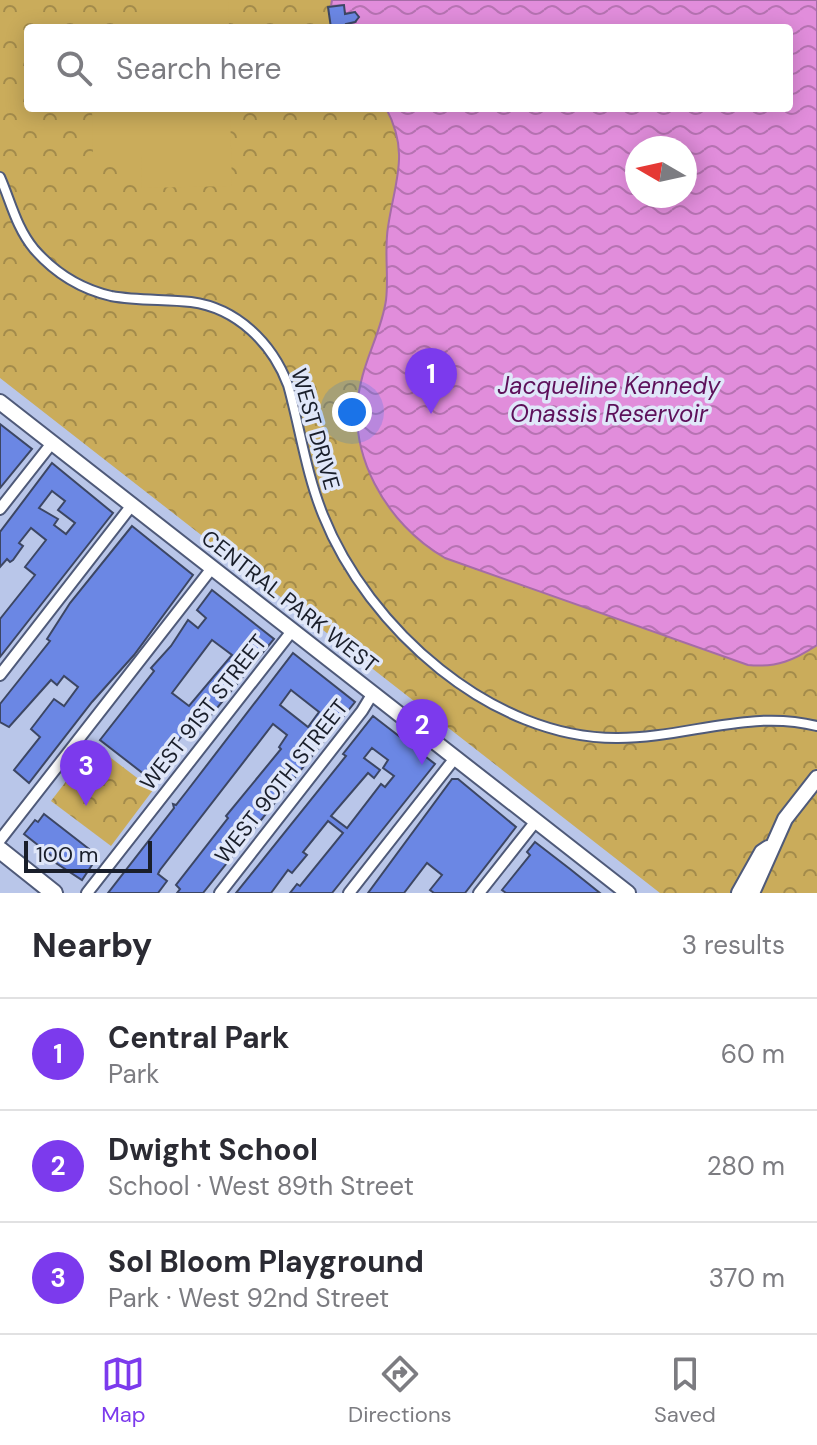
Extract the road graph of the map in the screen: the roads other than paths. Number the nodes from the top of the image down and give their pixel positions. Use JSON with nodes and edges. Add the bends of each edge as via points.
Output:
{"nodes":[{"id":1,"x":0,"y":177,"type":"edge"},
{"id":2,"x":0,"y":402,"type":"edge"},
{"id":3,"x":52,"y":443,"type":"junction"},
{"id":4,"x":132,"y":505,"type":"junction"},
{"id":5,"x":0,"y":509,"type":"edge"},
{"id":6,"x":212,"y":568,"type":"junction"},
{"id":7,"x":292,"y":631,"type":"junction"},
{"id":8,"x":0,"y":675,"type":"edge"},
{"id":9,"x":373,"y":693,"type":"junction"},
{"id":10,"x":817,"y":726,"type":"edge"},
{"id":11,"x":455,"y":758,"type":"junction"},
{"id":12,"x":817,"y":778,"type":"edge"},
{"id":13,"x":536,"y":821,"type":"junction"},
{"id":14,"x":0,"y":840,"type":"edge"},
{"id":15,"x":771,"y":845,"type":"junction"},
{"id":16,"x":0,"y":850,"type":"edge"},
{"id":17,"x":618,"y":890,"type":"edge"},
{"id":18,"x":54,"y":893,"type":"edge"},
{"id":19,"x":87,"y":893,"type":"edge"},
{"id":20,"x":220,"y":893,"type":"edge"},
{"id":21,"x":349,"y":893,"type":"edge"},
{"id":22,"x":479,"y":893,"type":"edge"},
{"id":23,"x":739,"y":893,"type":"edge"},
{"id":24,"x":752,"y":893,"type":"edge"}],
"edges":[{"from":1,"to":10,"type":"street","name":"WEST DRIVE","via":[[28,240],[71,280],[113,296],[209,306],[243,323],[265,343],[288,385],[315,493],[342,556],[408,639],[486,702],[545,728],[605,738],[764,719]]},
{"from":2,"to":3,"type":"main road","name":"CENTRAL PARK WEST"},
{"from":3,"to":4,"type":"main road","name":"CENTRAL PARK WEST"},
{"from":3,"to":5,"type":"street"},
{"from":4,"to":6,"type":"main road","name":"CENTRAL PARK WEST"},
{"from":4,"to":8,"type":"street"},
{"from":6,"to":7,"type":"main road","name":"CENTRAL PARK WEST"},
{"from":6,"to":14,"type":"street"},
{"from":7,"to":9,"type":"main road","name":"CENTRAL PARK WEST"},
{"from":7,"to":19,"type":"street","name":"WEST 91ST STREET"},
{"from":9,"to":11,"type":"main road","name":"CENTRAL PARK WEST"},
{"from":9,"to":20,"type":"street","name":"WEST 90TH STREET"},
{"from":11,"to":13,"type":"main road","name":"CENTRAL PARK WEST"},
{"from":11,"to":21,"type":"street"},
{"from":12,"to":15,"type":"main road"},
{"from":13,"to":17,"type":"main road","name":"CENTRAL PARK WEST"},
{"from":13,"to":22,"type":"street"},
{"from":15,"to":23,"type":"main road"},
{"from":15,"to":24,"type":"main road"},
{"from":16,"to":18,"type":"main road"}]}
